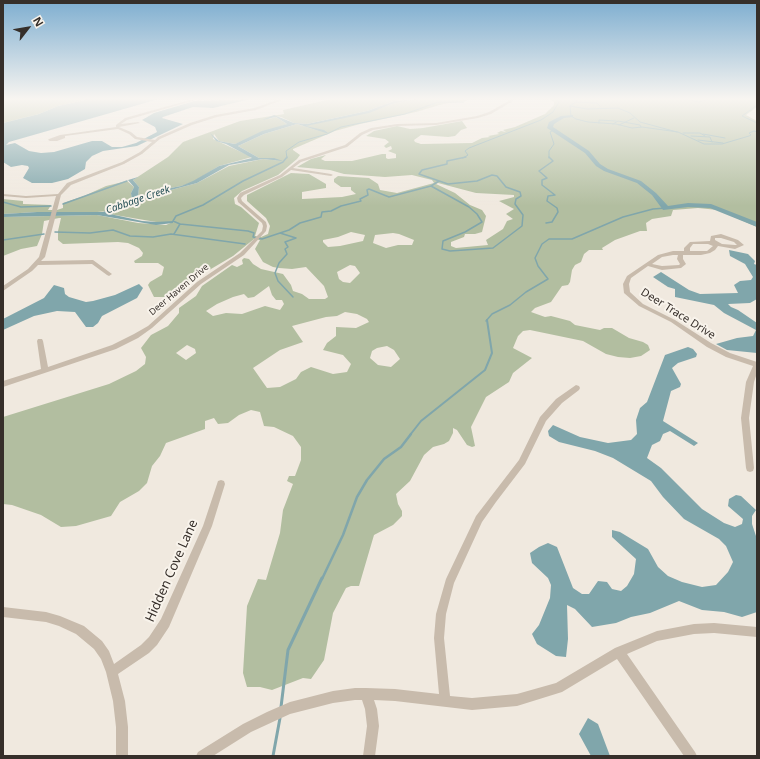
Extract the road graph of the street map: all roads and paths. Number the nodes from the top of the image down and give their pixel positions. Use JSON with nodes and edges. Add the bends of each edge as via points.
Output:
{"nodes":[{"id":1,"x":78,"y":134,"type":"edge"},
{"id":2,"x":132,"y":134,"type":"edge"},
{"id":3,"x":167,"y":134,"type":"edge"},
{"id":4,"x":360,"y":134,"type":"edge"},
{"id":5,"x":64,"y":137,"type":"dead end"},
{"id":6,"x":153,"y":140,"type":"junction"},
{"id":7,"x":289,"y":169,"type":"junction"},
{"id":8,"x":331,"y":175,"type":"dead end"},
{"id":9,"x":59,"y":194,"type":"junction"},
{"id":10,"x":3,"y":195,"type":"edge"},
{"id":11,"x":714,"y":243,"type":"junction"},
{"id":12,"x":684,"y":253,"type":"junction"},
{"id":13,"x":37,"y":264,"type":"junction"},
{"id":14,"x":650,"y":265,"type":"junction"},
{"id":15,"x":109,"y":274,"type":"dead end"},
{"id":16,"x":3,"y":289,"type":"edge"},
{"id":17,"x":40,"y":341,"type":"dead end"},
{"id":18,"x":757,"y":365,"type":"edge"},
{"id":19,"x":45,"y":370,"type":"junction"},
{"id":20,"x":3,"y":384,"type":"edge"},
{"id":21,"x":576,"y":388,"type":"dead end"},
{"id":22,"x":750,"y":468,"type":"dead end"},
{"id":23,"x":221,"y":484,"type":"dead end"},
{"id":24,"x":3,"y":612,"type":"edge"},
{"id":25,"x":757,"y":632,"type":"edge"},
{"id":26,"x":619,"y":652,"type":"junction"},
{"id":27,"x":112,"y":672,"type":"junction"},
{"id":28,"x":366,"y":694,"type":"junction"},
{"id":29,"x":445,"y":701,"type":"junction"},
{"id":30,"x":122,"y":756,"type":"edge"},
{"id":31,"x":202,"y":756,"type":"edge"},
{"id":32,"x":369,"y":756,"type":"edge"},
{"id":33,"x":691,"y":756,"type":"edge"}],
"edges":[{"from":1,"to":5,"type":"street"},
{"from":2,"to":6,"type":"street","via":[[136,138]]},
{"from":3,"to":6,"type":"street"},
{"from":4,"to":7,"type":"street","name":"Deer Haven Drive","via":[[346,146],[310,156]]},
{"from":6,"to":9,"type":"street","via":[[130,160],[72,182]]},
{"from":7,"to":8,"type":"street"},
{"from":7,"to":19,"type":"street","name":"Deer Haven Drive","via":[[240,197],[240,202],[265,224],[258,238],[242,254],[199,283],[150,327],[136,336],[114,347]]},
{"from":9,"to":10,"type":"street","via":[[26,197]]},
{"from":9,"to":13,"type":"street","via":[[45,252]]},
{"from":11,"to":11,"type":"street","name":"Deer Trace Drive","via":[[735,247],[741,244],[717,236],[712,238]]},
{"from":11,"to":12,"type":"street","name":"Deer Trace Drive","via":[[692,243]]},
{"from":11,"to":12,"type":"street","name":"Deer Trace Drive","via":[[715,246],[710,251]]},
{"from":12,"to":14,"type":"street","name":"Deer Trace Drive","via":[[663,255]]},
{"from":12,"to":14,"type":"street","name":"Deer Trace Drive","via":[[680,259],[681,266],[662,268]]},
{"from":13,"to":15,"type":"street","via":[[93,262]]},
{"from":13,"to":16,"type":"street"},
{"from":14,"to":18,"type":"street","name":"Deer Trace Drive","via":[[627,280],[627,292],[634,300],[673,321],[714,348]]},
{"from":17,"to":19,"type":"street"},
{"from":18,"to":22,"type":"street","via":[[750,382],[745,418]]},
{"from":19,"to":20,"type":"street","name":"Deer Haven Drive"},
{"from":21,"to":29,"type":"street","via":[[542,419],[522,462],[479,519],[450,582],[441,614],[439,638]]},
{"from":23,"to":27,"type":"street","name":"Hidden Cove Lane","via":[[210,518],[165,623],[145,649]]},
{"from":24,"to":27,"type":"street","via":[[46,617],[80,630],[98,645]]},
{"from":25,"to":26,"type":"street","via":[[714,628],[674,632]]},
{"from":26,"to":29,"type":"street","via":[[570,682],[545,693],[487,704]]},
{"from":26,"to":33,"type":"street"},
{"from":27,"to":30,"type":"street","via":[[120,701]]},
{"from":28,"to":29,"type":"street"},
{"from":28,"to":31,"type":"street","via":[[333,697],[290,708],[246,728]]},
{"from":28,"to":32,"type":"street","via":[[373,726]]}]}
